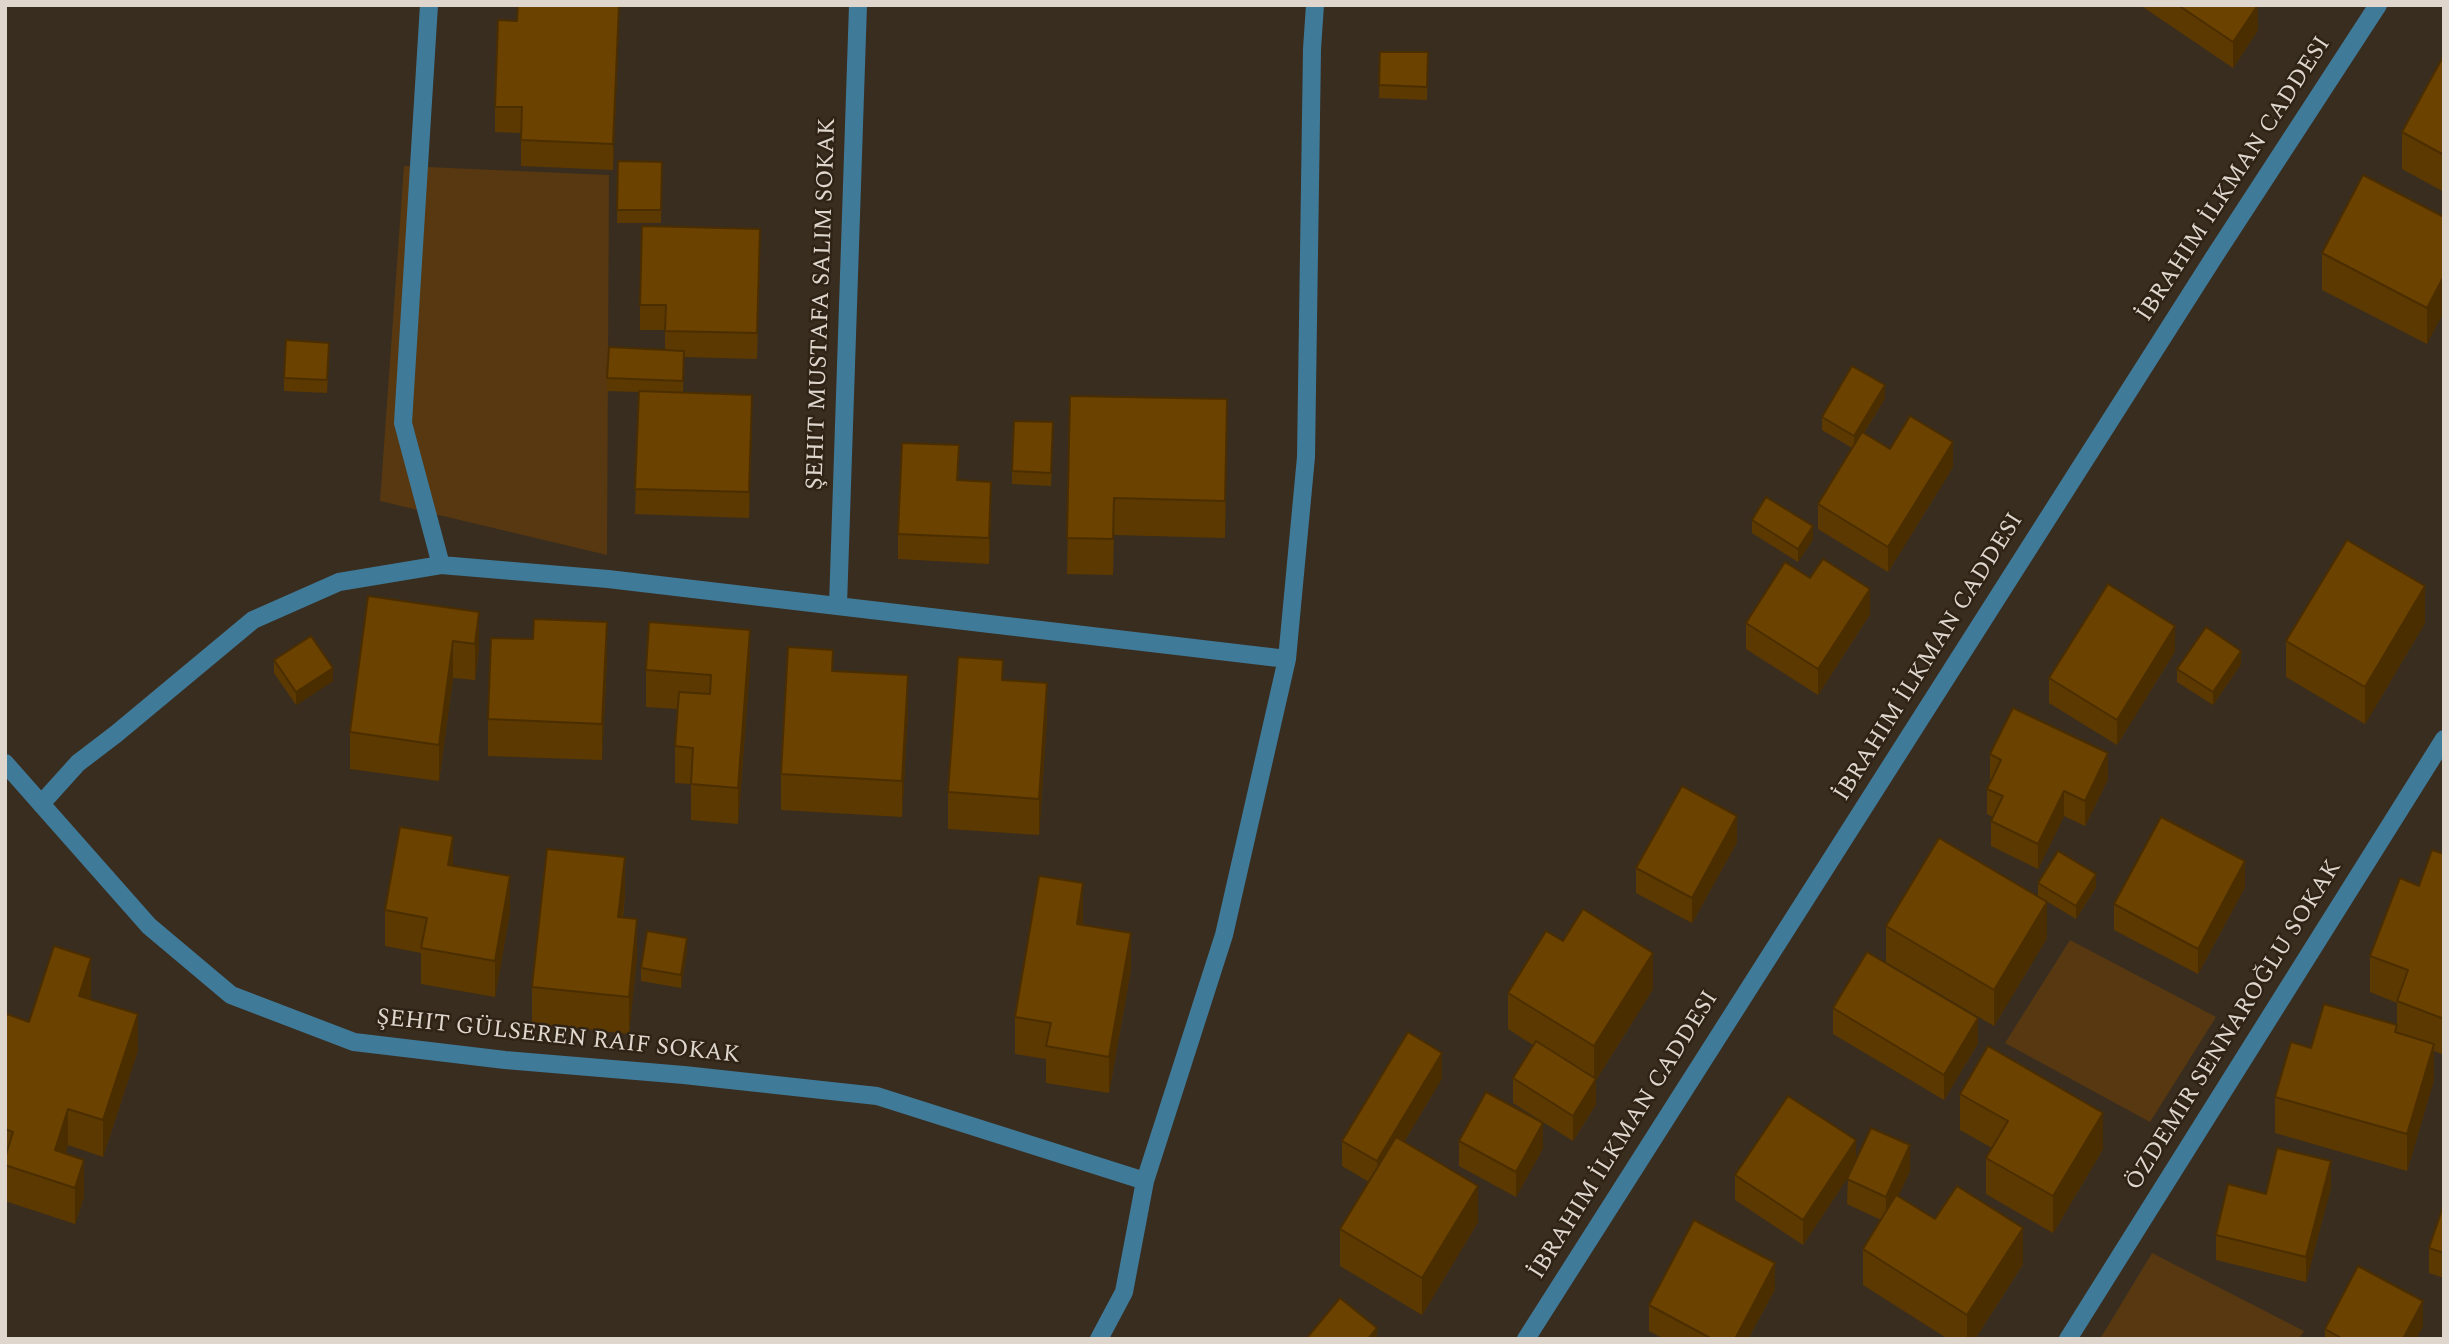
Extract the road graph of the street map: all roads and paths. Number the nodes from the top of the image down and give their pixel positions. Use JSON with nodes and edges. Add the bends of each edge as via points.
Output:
{"nodes":[{"id":1,"x":429,"y":5,"type":"edge"},
{"id":2,"x":858,"y":5,"type":"edge"},
{"id":3,"x":1315,"y":5,"type":"edge"},
{"id":4,"x":2378,"y":5,"type":"edge"},
{"id":5,"x":441,"y":565,"type":"junction"},
{"id":6,"x":838,"y":605,"type":"junction"},
{"id":7,"x":1287,"y":659,"type":"junction"},
{"id":8,"x":2444,"y":739,"type":"edge"},
{"id":9,"x":5,"y":763,"type":"edge"},
{"id":10,"x":41,"y":804,"type":"junction"},
{"id":11,"x":1145,"y":1181,"type":"junction"},
{"id":12,"x":1099,"y":1339,"type":"edge"},
{"id":13,"x":1525,"y":1339,"type":"edge"},
{"id":14,"x":2068,"y":1339,"type":"edge"}],
"edges":[{"from":1,"to":5,"type":"street","via":[[403,423]]},
{"from":2,"to":6,"type":"street","name":"ŞEHIT MUSTAFA SALIM SOKAK"},
{"from":3,"to":7,"type":"street","via":[[1307,457]]},
{"from":4,"to":13,"type":"street","name":"İBRAHIM İLKMAN CADDESI"},
{"from":5,"to":6,"type":"street"},
{"from":5,"to":10,"type":"street","via":[[339,582],[253,620],[78,763]]},
{"from":6,"to":7,"type":"street"},
{"from":7,"to":11,"type":"street","via":[[1224,935]]},
{"from":8,"to":14,"type":"street","name":"ÖZDEMIR SENNAROĞLU SOKAK"},
{"from":9,"to":10,"type":"street","name":"ŞEHIT GÜLSEREN RAIF SOKAK"},
{"from":10,"to":11,"type":"street","name":"ŞEHIT GÜLSEREN RAIF SOKAK","via":[[149,926],[232,995],[354,1042],[877,1096]]},
{"from":11,"to":12,"type":"street","via":[[1124,1292]]}]}
